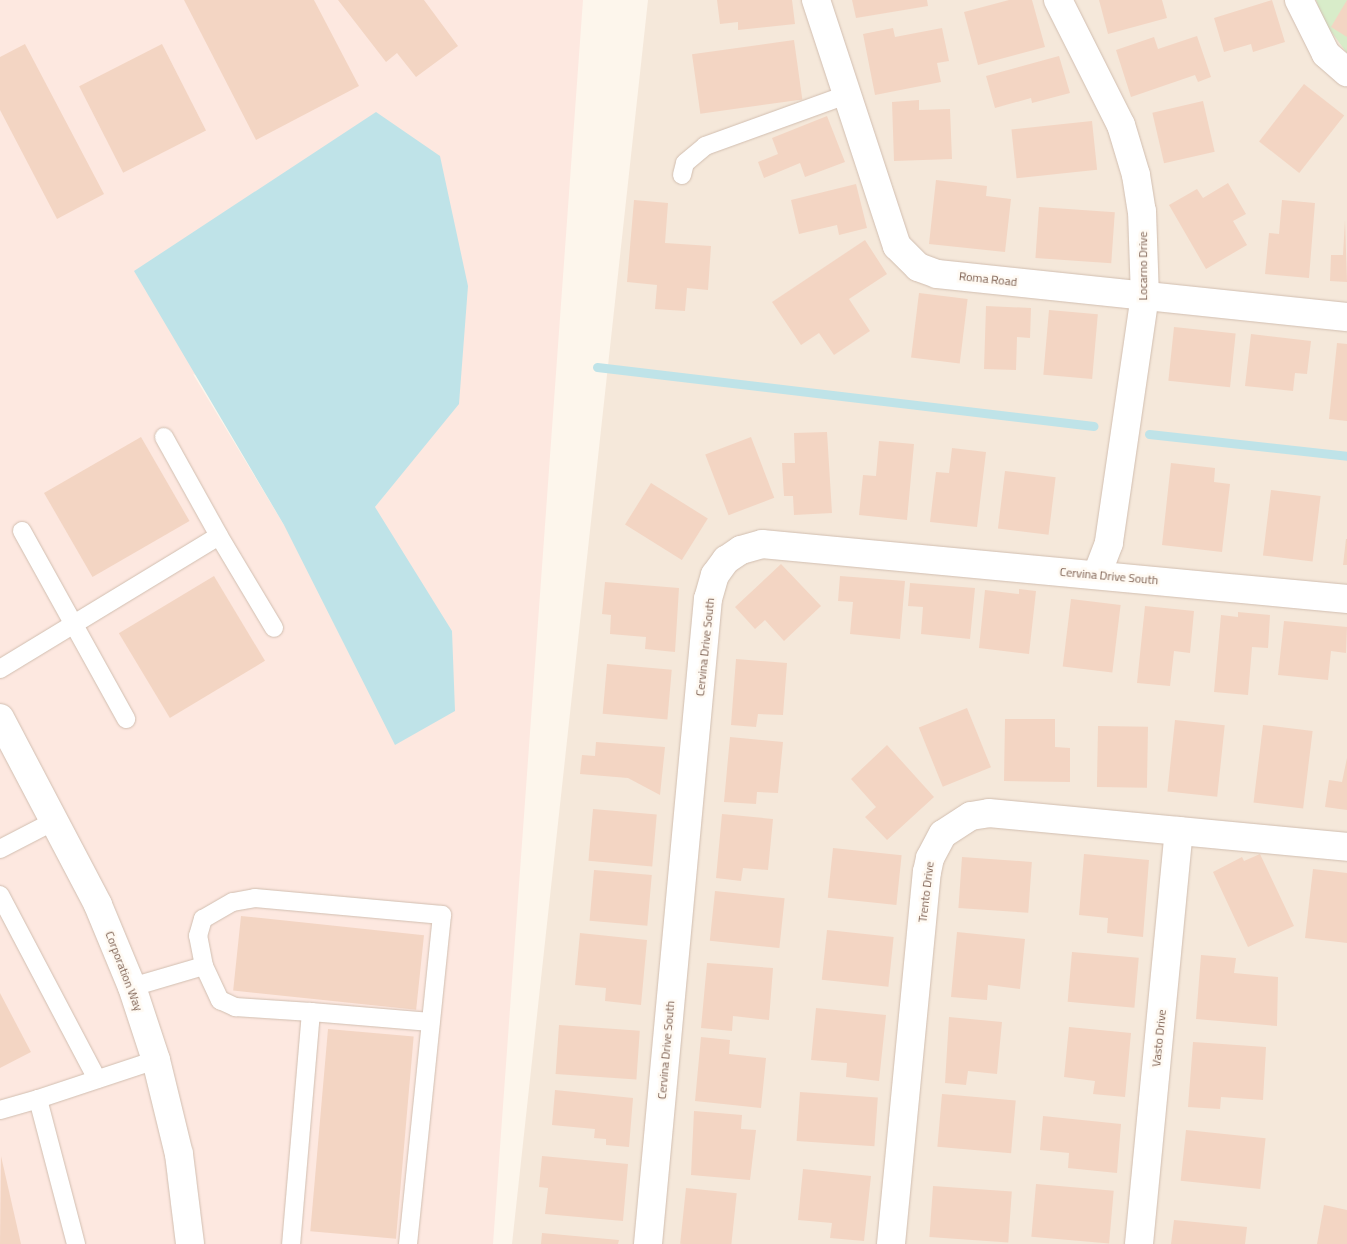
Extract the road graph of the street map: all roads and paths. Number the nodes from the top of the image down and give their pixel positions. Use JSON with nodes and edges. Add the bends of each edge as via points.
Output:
{"nodes":[{"id":1,"x":816,"y":0,"type":"edge"},
{"id":2,"x":1058,"y":0,"type":"edge"},
{"id":3,"x":1298,"y":0,"type":"edge"},
{"id":4,"x":1347,"y":72,"type":"edge"},
{"id":5,"x":846,"y":96,"type":"junction"},
{"id":6,"x":682,"y":176,"type":"dead end"},
{"id":7,"x":1145,"y":295,"type":"junction"},
{"id":8,"x":1347,"y":317,"type":"edge"},
{"id":9,"x":164,"y":437,"type":"dead end"},
{"id":10,"x":22,"y":530,"type":"dead end"},
{"id":11,"x":220,"y":536,"type":"junction"},
{"id":12,"x":1097,"y":575,"type":"junction"},
{"id":13,"x":1347,"y":599,"type":"edge"},
{"id":14,"x":73,"y":625,"type":"junction"},
{"id":15,"x":274,"y":628,"type":"dead end"},
{"id":16,"x":0,"y":670,"type":"edge"},
{"id":17,"x":0,"y":718,"type":"edge"},
{"id":18,"x":126,"y":718,"type":"dead end"},
{"id":19,"x":54,"y":820,"type":"junction"},
{"id":20,"x":1179,"y":831,"type":"junction"},
{"id":21,"x":1347,"y":847,"type":"edge"},
{"id":22,"x":0,"y":850,"type":"edge"},
{"id":23,"x":0,"y":896,"type":"edge"},
{"id":24,"x":204,"y":966,"type":"junction"},
{"id":25,"x":132,"y":987,"type":"junction"},
{"id":26,"x":311,"y":1012,"type":"junction"},
{"id":27,"x":431,"y":1022,"type":"junction"},
{"id":28,"x":156,"y":1060,"type":"junction"},
{"id":29,"x":96,"y":1078,"type":"junction"},
{"id":30,"x":38,"y":1099,"type":"junction"},
{"id":31,"x":0,"y":1110,"type":"edge"},
{"id":32,"x":76,"y":1244,"type":"edge"},
{"id":33,"x":190,"y":1244,"type":"edge"},
{"id":34,"x":291,"y":1244,"type":"edge"},
{"id":35,"x":408,"y":1244,"type":"edge"},
{"id":36,"x":648,"y":1244,"type":"edge"},
{"id":37,"x":891,"y":1244,"type":"edge"},
{"id":38,"x":1139,"y":1244,"type":"edge"}],
"edges":[{"from":1,"to":5,"type":"street","name":"Roma Road"},
{"from":2,"to":7,"type":"street","name":"Locarno Drive","via":[[1112,105],[1128,144],[1142,212]]},
{"from":3,"to":4,"type":"street","via":[[1326,54]]},
{"from":5,"to":6,"type":"lane","via":[[705,146],[685,163]]},
{"from":5,"to":7,"type":"street","name":"Roma Road","via":[[897,246],[918,267],[937,274]]},
{"from":7,"to":8,"type":"street","name":"Roma Road"},
{"from":7,"to":12,"type":"street","name":"Locarno Drive","via":[[1109,543]]},
{"from":9,"to":11,"type":"lane"},
{"from":10,"to":14,"type":"lane"},
{"from":11,"to":14,"type":"lane"},
{"from":11,"to":15,"type":"lane"},
{"from":12,"to":13,"type":"street","name":"Cervina Drive South"},
{"from":12,"to":36,"type":"street","name":"Cervina Drive South","via":[[762,544],[741,550],[726,560],[715,575],[708,599]]},
{"from":14,"to":16,"type":"lane"},
{"from":14,"to":18,"type":"lane"},
{"from":17,"to":19,"type":"street","name":"Corporation Way"},
{"from":19,"to":22,"type":"lane"},
{"from":19,"to":25,"type":"street","name":"Corporation Way","via":[[98,905]]},
{"from":20,"to":21,"type":"street","name":"Trento Drive"},
{"from":20,"to":37,"type":"street","name":"Trento Drive","via":[[989,813],[958,822],[938,841],[927,872]]},
{"from":20,"to":38,"type":"street","name":"Vasto Drive"},
{"from":23,"to":29,"type":"lane"},
{"from":24,"to":25,"type":"lane"},
{"from":24,"to":26,"type":"lane","via":[[220,1000],[235,1008]]},
{"from":24,"to":27,"type":"lane","via":[[198,936],[203,919],[233,902],[254,898],[442,915]]},
{"from":25,"to":28,"type":"street","name":"Corporation Way"},
{"from":26,"to":27,"type":"lane"},
{"from":26,"to":34,"type":"lane"},
{"from":27,"to":35,"type":"lane"},
{"from":28,"to":29,"type":"lane"},
{"from":28,"to":33,"type":"street","name":"Corporation Way","via":[[179,1154]]},
{"from":29,"to":30,"type":"lane"},
{"from":30,"to":31,"type":"lane"},
{"from":30,"to":32,"type":"lane"}]}
